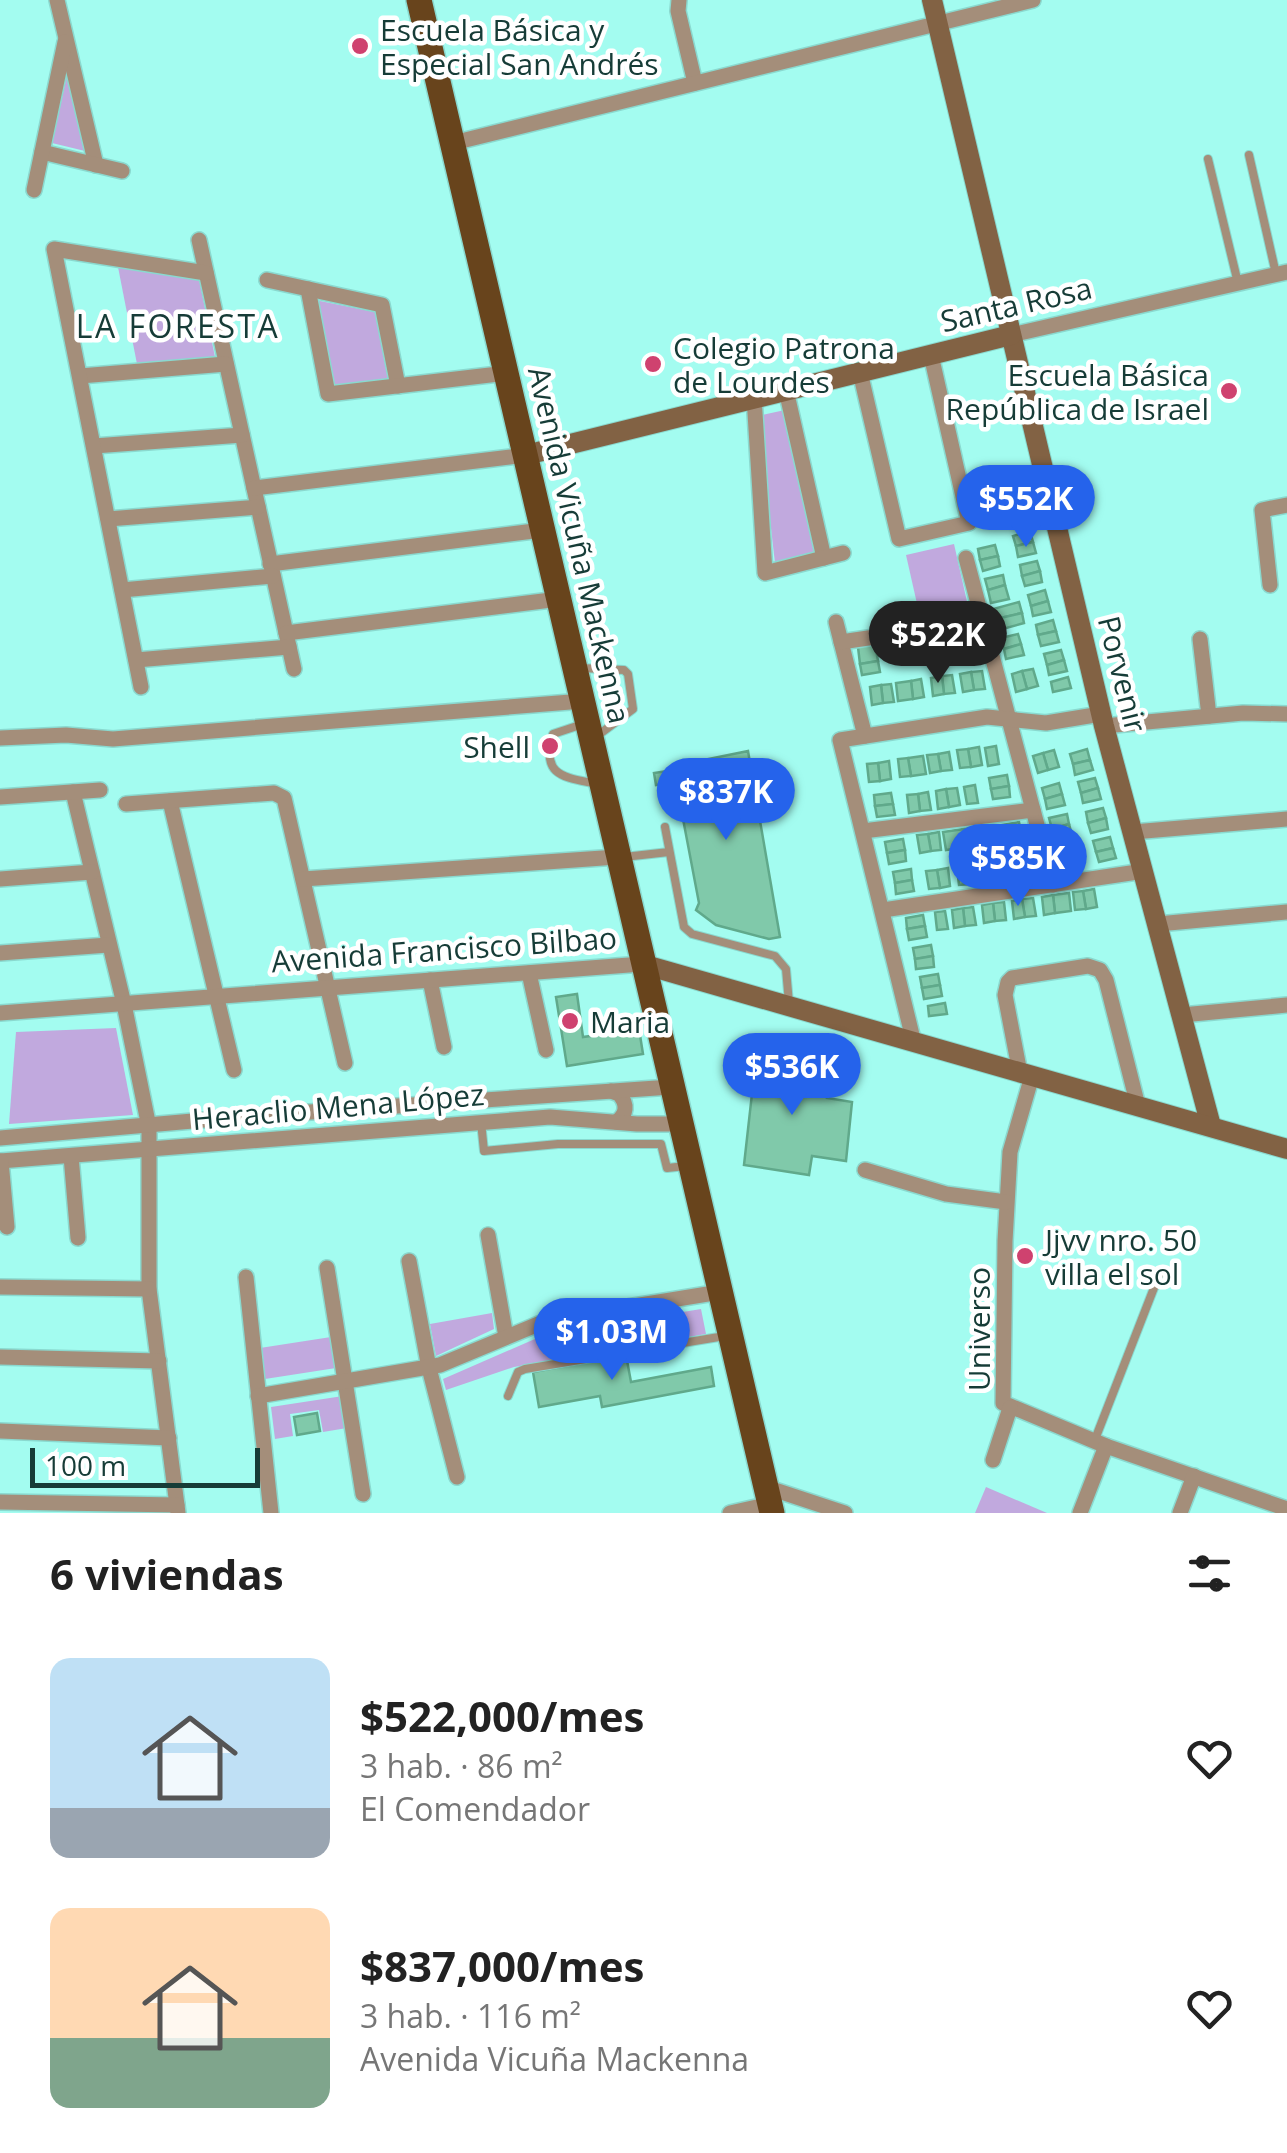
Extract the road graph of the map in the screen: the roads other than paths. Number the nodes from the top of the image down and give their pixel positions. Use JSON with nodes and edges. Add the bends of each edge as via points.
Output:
{"nodes":[{"id":1,"x":57,"y":0,"type":"edge"},
{"id":2,"x":419,"y":0,"type":"edge"},
{"id":3,"x":679,"y":0,"type":"edge"},
{"id":4,"x":932,"y":0,"type":"edge"},
{"id":5,"x":1033,"y":0,"type":"edge"},
{"id":6,"x":938,"y":22,"type":"junction"},
{"id":7,"x":66,"y":38,"type":"junction"},
{"id":8,"x":696,"y":82,"type":"junction"},
{"id":9,"x":453,"y":143,"type":"junction"},
{"id":10,"x":42,"y":152,"type":"junction"},
{"id":11,"x":1249,"y":155,"type":"dead end"},
{"id":12,"x":1208,"y":159,"type":"dead end"},
{"id":13,"x":96,"y":165,"type":"junction"},
{"id":14,"x":122,"y":171,"type":"dead end"},
{"id":15,"x":34,"y":190,"type":"dead end"},
{"id":16,"x":199,"y":240,"type":"dead end"},
{"id":17,"x":206,"y":273,"type":"junction"},
{"id":18,"x":1282,"y":273,"type":"edge"},
{"id":19,"x":267,"y":280,"type":"dead end"},
{"id":20,"x":1238,"y":283,"type":"junction"},
{"id":21,"x":308,"y":289,"type":"junction"},
{"id":22,"x":1011,"y":335,"type":"junction"},
{"id":23,"x":931,"y":355,"type":"junction"},
{"id":24,"x":226,"y":364,"type":"junction"},
{"id":25,"x":860,"y":372,"type":"junction"},
{"id":26,"x":506,"y":373,"type":"junction"},
{"id":27,"x":80,"y":376,"type":"junction"},
{"id":28,"x":398,"y":386,"type":"junction"},
{"id":29,"x":786,"y":390,"type":"junction"},
{"id":30,"x":754,"y":398,"type":"junction"},
{"id":31,"x":242,"y":435,"type":"junction"},
{"id":32,"x":94,"y":446,"type":"junction"},
{"id":33,"x":526,"y":455,"type":"junction"},
{"id":34,"x":254,"y":488,"type":"junction"},
{"id":35,"x":1287,"y":505,"type":"edge"},
{"id":36,"x":258,"y":507,"type":"junction"},
{"id":37,"x":108,"y":519,"type":"junction"},
{"id":38,"x":542,"y":530,"type":"junction"},
{"id":39,"x":843,"y":553,"type":"dead end"},
{"id":40,"x":824,"y":558,"type":"junction"},
{"id":41,"x":966,"y":558,"type":"dead end"},
{"id":42,"x":272,"y":570,"type":"junction"},
{"id":43,"x":1270,"y":585,"type":"dead end"},
{"id":44,"x":122,"y":590,"type":"junction"},
{"id":45,"x":559,"y":599,"type":"junction"},
{"id":46,"x":983,"y":620,"type":"junction"},
{"id":47,"x":836,"y":622,"type":"dead end"},
{"id":48,"x":1200,"y":639,"type":"dead end"},
{"id":49,"x":287,"y":640,"type":"junction"},
{"id":50,"x":841,"y":642,"type":"junction"},
{"id":51,"x":136,"y":660,"type":"junction"},
{"id":52,"x":294,"y":668,"type":"dead end"},
{"id":53,"x":575,"y":668,"type":"junction"},
{"id":54,"x":142,"y":687,"type":"dead end"},
{"id":55,"x":1287,"y":714,"type":"edge"},
{"id":56,"x":1208,"y":716,"type":"junction"},
{"id":57,"x":1009,"y":720,"type":"junction"},
{"id":58,"x":1102,"y":720,"type":"junction"},
{"id":59,"x":587,"y":721,"type":"junction"},
{"id":60,"x":865,"y":736,"type":"junction"},
{"id":61,"x":0,"y":738,"type":"edge"},
{"id":62,"x":601,"y":785,"type":"junction"},
{"id":63,"x":100,"y":790,"type":"dead end"},
{"id":64,"x":73,"y":792,"type":"junction"},
{"id":65,"x":0,"y":798,"type":"edge"},
{"id":66,"x":170,"y":801,"type":"junction"},
{"id":67,"x":126,"y":804,"type":"dead end"},
{"id":68,"x":1033,"y":810,"type":"junction"},
{"id":69,"x":1287,"y":819,"type":"edge"},
{"id":70,"x":665,"y":826,"type":"dead end"},
{"id":71,"x":863,"y":831,"type":"junction"},
{"id":72,"x":1133,"y":832,"type":"junction"},
{"id":73,"x":669,"y":852,"type":"junction"},
{"id":74,"x":617,"y":857,"type":"junction"},
{"id":75,"x":1144,"y":871,"type":"junction"},
{"id":76,"x":92,"y":872,"type":"junction"},
{"id":77,"x":0,"y":879,"type":"edge"},
{"id":78,"x":303,"y":879,"type":"junction"},
{"id":79,"x":1052,"y":885,"type":"junction"},
{"id":80,"x":883,"y":910,"type":"junction"},
{"id":81,"x":1287,"y":912,"type":"edge"},
{"id":82,"x":1158,"y":924,"type":"junction"},
{"id":83,"x":108,"y":945,"type":"junction"},
{"id":84,"x":0,"y":953,"type":"edge"},
{"id":85,"x":642,"y":964,"type":"junction"},
{"id":86,"x":529,"y":973,"type":"junction"},
{"id":87,"x":430,"y":980,"type":"junction"},
{"id":88,"x":328,"y":988,"type":"junction"},
{"id":89,"x":217,"y":997,"type":"junction"},
{"id":90,"x":124,"y":1004,"type":"junction"},
{"id":91,"x":1287,"y":1005,"type":"edge"},
{"id":92,"x":789,"y":1006,"type":"junction"},
{"id":93,"x":0,"y":1014,"type":"edge"},
{"id":94,"x":1182,"y":1014,"type":"junction"},
{"id":95,"x":914,"y":1043,"type":"junction"},
{"id":96,"x":444,"y":1048,"type":"dead end"},
{"id":97,"x":546,"y":1050,"type":"dead end"},
{"id":98,"x":345,"y":1063,"type":"dead end"},
{"id":99,"x":234,"y":1070,"type":"dead end"},
{"id":100,"x":1026,"y":1074,"type":"junction"},
{"id":101,"x":671,"y":1086,"type":"junction"},
{"id":102,"x":611,"y":1091,"type":"junction"},
{"id":103,"x":1138,"y":1106,"type":"junction"},
{"id":104,"x":359,"y":1108,"type":"junction"},
{"id":105,"x":481,"y":1122,"type":"junction"},
{"id":106,"x":616,"y":1122,"type":"junction"},
{"id":107,"x":680,"y":1124,"type":"junction"},
{"id":108,"x":1211,"y":1126,"type":"junction"},
{"id":109,"x":149,"y":1127,"type":"junction"},
{"id":110,"x":365,"y":1131,"type":"junction"},
{"id":111,"x":0,"y":1138,"type":"edge"},
{"id":112,"x":1287,"y":1149,"type":"edge"},
{"id":113,"x":150,"y":1150,"type":"junction"},
{"id":114,"x":71,"y":1156,"type":"junction"},
{"id":115,"x":1,"y":1162,"type":"edge"},
{"id":116,"x":690,"y":1166,"type":"junction"},
{"id":117,"x":865,"y":1170,"type":"dead end"},
{"id":118,"x":1006,"y":1202,"type":"junction"},
{"id":119,"x":7,"y":1227,"type":"dead end"},
{"id":120,"x":488,"y":1235,"type":"dead end"},
{"id":121,"x":78,"y":1238,"type":"dead end"},
{"id":122,"x":409,"y":1261,"type":"dead end"},
{"id":123,"x":327,"y":1268,"type":"dead end"},
{"id":124,"x":1159,"y":1275,"type":"dead end"},
{"id":125,"x":246,"y":1277,"type":"dead end"},
{"id":126,"x":0,"y":1286,"type":"edge"},
{"id":127,"x":149,"y":1289,"type":"junction"},
{"id":128,"x":720,"y":1292,"type":"junction"},
{"id":129,"x":730,"y":1335,"type":"junction"},
{"id":130,"x":506,"y":1337,"type":"junction"},
{"id":131,"x":0,"y":1357,"type":"edge"},
{"id":132,"x":159,"y":1361,"type":"junction"},
{"id":133,"x":429,"y":1368,"type":"junction"},
{"id":134,"x":345,"y":1382,"type":"junction"},
{"id":135,"x":258,"y":1396,"type":"junction"},
{"id":136,"x":508,"y":1396,"type":"dead end"},
{"id":137,"x":1010,"y":1408,"type":"junction"},
{"id":138,"x":0,"y":1431,"type":"edge"},
{"id":139,"x":169,"y":1438,"type":"junction"},
{"id":140,"x":1100,"y":1444,"type":"junction"},
{"id":141,"x":992,"y":1460,"type":"dead end"},
{"id":142,"x":1194,"y":1476,"type":"junction"},
{"id":143,"x":458,"y":1478,"type":"dead end"},
{"id":144,"x":364,"y":1494,"type":"dead end"},
{"id":145,"x":770,"y":1501,"type":"edge"},
{"id":146,"x":0,"y":1502,"type":"edge"},
{"id":147,"x":177,"y":1509,"type":"edge"},
{"id":148,"x":1277,"y":1509,"type":"edge"},
{"id":149,"x":270,"y":1513,"type":"edge"},
{"id":150,"x":730,"y":1513,"type":"edge"},
{"id":151,"x":844,"y":1513,"type":"edge"},
{"id":152,"x":1080,"y":1513,"type":"edge"},
{"id":153,"x":1180,"y":1513,"type":"edge"}],
"edges":[{"from":1,"to":7,"type":"street"},
{"from":2,"to":9,"type":"main road","name":"Avenida Vicuña Mackenna"},
{"from":3,"to":8,"type":"street"},
{"from":4,"to":6,"type":"street","name":"Porvenir"},
{"from":5,"to":6,"type":"street"},
{"from":6,"to":8,"type":"street"},
{"from":6,"to":22,"type":"street","name":"Porvenir"},
{"from":7,"to":10,"type":"street"},
{"from":7,"to":13,"type":"street"},
{"from":8,"to":9,"type":"street"},
{"from":9,"to":26,"type":"main road","name":"Avenida Vicuña Mackenna"},
{"from":10,"to":13,"type":"street"},
{"from":10,"to":15,"type":"street"},
{"from":11,"to":18,"type":"lane"},
{"from":12,"to":20,"type":"lane"},
{"from":13,"to":14,"type":"street"},
{"from":16,"to":17,"type":"street"},
{"from":17,"to":24,"type":"street"},
{"from":17,"to":27,"type":"street","via":[[54,248]]},
{"from":18,"to":20,"type":"street","name":"Santa Rosa"},
{"from":19,"to":21,"type":"street"},
{"from":20,"to":22,"type":"street","name":"Santa Rosa"},
{"from":21,"to":28,"type":"street","via":[[382,305]]},
{"from":21,"to":28,"type":"street","via":[[328,394]]},
{"from":22,"to":23,"type":"street","name":"Santa Rosa"},
{"from":22,"to":58,"type":"street","name":"Porvenir"},
{"from":23,"to":25,"type":"street","name":"Santa Rosa"},
{"from":23,"to":25,"type":"street","via":[[968,523],[899,539]]},
{"from":24,"to":27,"type":"street"},
{"from":24,"to":31,"type":"street"},
{"from":25,"to":29,"type":"street","name":"Santa Rosa"},
{"from":26,"to":28,"type":"street"},
{"from":26,"to":33,"type":"main road","name":"Avenida Vicuña Mackenna"},
{"from":27,"to":32,"type":"street"},
{"from":29,"to":30,"type":"street","name":"Santa Rosa"},
{"from":29,"to":40,"type":"street"},
{"from":30,"to":33,"type":"street","name":"Santa Rosa"},
{"from":30,"to":40,"type":"street","via":[[766,573]]},
{"from":31,"to":32,"type":"street"},
{"from":31,"to":34,"type":"street"},
{"from":32,"to":37,"type":"street"},
{"from":33,"to":34,"type":"street"},
{"from":33,"to":38,"type":"main road","name":"Avenida Vicuña Mackenna"},
{"from":34,"to":36,"type":"street"},
{"from":35,"to":43,"type":"street","via":[[1262,510]]},
{"from":36,"to":37,"type":"street"},
{"from":36,"to":42,"type":"street"},
{"from":37,"to":44,"type":"street"},
{"from":38,"to":42,"type":"street"},
{"from":38,"to":45,"type":"main road","name":"Avenida Vicuña Mackenna"},
{"from":39,"to":40,"type":"street"},
{"from":41,"to":46,"type":"street"},
{"from":42,"to":44,"type":"street"},
{"from":42,"to":49,"type":"street"},
{"from":44,"to":51,"type":"street"},
{"from":45,"to":49,"type":"street"},
{"from":45,"to":53,"type":"main road","name":"Avenida Vicuña Mackenna"},
{"from":46,"to":50,"type":"street"},
{"from":46,"to":57,"type":"street"},
{"from":47,"to":50,"type":"street"},
{"from":48,"to":56,"type":"street"},
{"from":49,"to":51,"type":"street"},
{"from":49,"to":52,"type":"street"},
{"from":50,"to":60,"type":"street"},
{"from":51,"to":54,"type":"street"},
{"from":53,"to":59,"type":"main road","name":"Avenida Vicuña Mackenna"},
{"from":53,"to":59,"type":"lane","via":[[624,670],[631,689],[633,708]]},
{"from":55,"to":56,"type":"street"},
{"from":56,"to":58,"type":"street"},
{"from":57,"to":58,"type":"street"},
{"from":57,"to":60,"type":"street","via":[[978,718]]},
{"from":57,"to":68,"type":"street"},
{"from":58,"to":72,"type":"street","name":"Porvenir"},
{"from":59,"to":61,"type":"street","via":[[113,740],[66,734]]},
{"from":59,"to":62,"type":"main road","name":"Avenida Vicuña Mackenna"},
{"from":59,"to":62,"type":"lane","via":[[553,734],[553,769]]},
{"from":60,"to":71,"type":"street","via":[[840,740]]},
{"from":62,"to":74,"type":"main road","name":"Avenida Vicuña Mackenna"},
{"from":63,"to":64,"type":"street"},
{"from":64,"to":65,"type":"street"},
{"from":64,"to":76,"type":"street"},
{"from":66,"to":67,"type":"street"},
{"from":66,"to":78,"type":"street","via":[[281,795]]},
{"from":66,"to":89,"type":"street"},
{"from":68,"to":71,"type":"street"},
{"from":68,"to":79,"type":"street"},
{"from":69,"to":72,"type":"street"},
{"from":70,"to":73,"type":"lane"},
{"from":71,"to":80,"type":"street"},
{"from":72,"to":75,"type":"street","name":"Porvenir"},
{"from":73,"to":74,"type":"lane"},
{"from":73,"to":92,"type":"lane","via":[[684,927],[776,956],[786,969]]},
{"from":74,"to":78,"type":"street"},
{"from":74,"to":85,"type":"main road","name":"Avenida Vicuña Mackenna"},
{"from":75,"to":79,"type":"street"},
{"from":75,"to":82,"type":"street","name":"Porvenir"},
{"from":76,"to":77,"type":"street"},
{"from":76,"to":83,"type":"street"},
{"from":78,"to":88,"type":"street"},
{"from":79,"to":80,"type":"street"},
{"from":80,"to":95,"type":"street"},
{"from":81,"to":82,"type":"street"},
{"from":82,"to":94,"type":"street","name":"Porvenir"},
{"from":83,"to":84,"type":"street"},
{"from":83,"to":90,"type":"street"},
{"from":85,"to":86,"type":"street","name":"Avenida Francisco Bilbao"},
{"from":85,"to":92,"type":"street","name":"Avenida Francisco Bilbao"},
{"from":85,"to":101,"type":"main road","name":"Avenida Vicuña Mackenna"},
{"from":86,"to":87,"type":"street","name":"Avenida Francisco Bilbao"},
{"from":86,"to":97,"type":"street"},
{"from":87,"to":88,"type":"street","name":"Avenida Francisco Bilbao"},
{"from":87,"to":96,"type":"street"},
{"from":88,"to":89,"type":"street","name":"Avenida Francisco Bilbao"},
{"from":88,"to":98,"type":"street"},
{"from":89,"to":90,"type":"street","name":"Avenida Francisco Bilbao"},
{"from":89,"to":99,"type":"street"},
{"from":90,"to":93,"type":"street","name":"Avenida Francisco Bilbao"},
{"from":90,"to":109,"type":"street"},
{"from":91,"to":94,"type":"street"},
{"from":92,"to":95,"type":"street","name":"Avenida Francisco Bilbao"},
{"from":94,"to":108,"type":"street","name":"Porvenir"},
{"from":95,"to":100,"type":"street","name":"Avenida Francisco Bilbao"},
{"from":100,"to":103,"type":"street","name":"Avenida Francisco Bilbao"},
{"from":100,"to":103,"type":"street","via":[[1008,982],[1096,968],[1106,980]]},
{"from":100,"to":118,"type":"street","name":"Universo"},
{"from":101,"to":102,"type":"street","name":"Heraclio Mena López"},
{"from":101,"to":107,"type":"main road","name":"Avenida Vicuña Mackenna"},
{"from":102,"to":104,"type":"street","name":"Heraclio Mena López"},
{"from":102,"to":106,"type":"street","via":[[626,1106]]},
{"from":103,"to":108,"type":"street","name":"Avenida Francisco Bilbao"},
{"from":104,"to":109,"type":"street","name":"Heraclio Mena López"},
{"from":104,"to":110,"type":"street","via":[[354,1122]]},
{"from":105,"to":106,"type":"street","name":"Heraclio Mena López"},
{"from":105,"to":110,"type":"street","name":"Heraclio Mena López"},
{"from":105,"to":116,"type":"lane","via":[[484,1152],[661,1144],[667,1168]]},
{"from":106,"to":107,"type":"street","name":"Heraclio Mena López"},
{"from":107,"to":116,"type":"main road","name":"Avenida Vicuña Mackenna"},
{"from":108,"to":112,"type":"street","name":"Avenida Francisco Bilbao"},
{"from":109,"to":111,"type":"street","name":"Heraclio Mena López"},
{"from":109,"to":113,"type":"street"},
{"from":110,"to":113,"type":"street","name":"Heraclio Mena López"},
{"from":113,"to":114,"type":"street","name":"Heraclio Mena López"},
{"from":113,"to":127,"type":"street"},
{"from":114,"to":115,"type":"street","name":"Heraclio Mena López"},
{"from":114,"to":121,"type":"street"},
{"from":115,"to":119,"type":"street"},
{"from":116,"to":128,"type":"main road","name":"Avenida Vicuña Mackenna"},
{"from":117,"to":118,"type":"street","via":[[946,1194]]},
{"from":118,"to":137,"type":"street","name":"Universo","via":[[1001,1395]]},
{"from":120,"to":130,"type":"street"},
{"from":122,"to":133,"type":"street"},
{"from":123,"to":134,"type":"street"},
{"from":124,"to":140,"type":"lane"},
{"from":125,"to":135,"type":"street"},
{"from":126,"to":127,"type":"street"},
{"from":127,"to":132,"type":"street"},
{"from":128,"to":129,"type":"main road","name":"Avenida Vicuña Mackenna"},
{"from":128,"to":130,"type":"street","via":[[563,1317]]},
{"from":129,"to":136,"type":"lane","via":[[525,1370]]},
{"from":129,"to":145,"type":"main road","name":"Avenida Vicuña Mackenna"},
{"from":130,"to":133,"type":"street"},
{"from":131,"to":132,"type":"street"},
{"from":132,"to":139,"type":"street"},
{"from":133,"to":134,"type":"street"},
{"from":133,"to":143,"type":"street"},
{"from":134,"to":135,"type":"street"},
{"from":134,"to":144,"type":"street"},
{"from":135,"to":149,"type":"street"},
{"from":137,"to":140,"type":"street","name":"Universo"},
{"from":137,"to":141,"type":"street"},
{"from":138,"to":139,"type":"street"},
{"from":139,"to":147,"type":"street"},
{"from":140,"to":142,"type":"street","name":"Universo"},
{"from":140,"to":152,"type":"street"},
{"from":142,"to":148,"type":"street","name":"Universo"},
{"from":142,"to":153,"type":"street"},
{"from":145,"to":150,"type":"street"},
{"from":145,"to":151,"type":"street"},
{"from":146,"to":147,"type":"street"}]}
